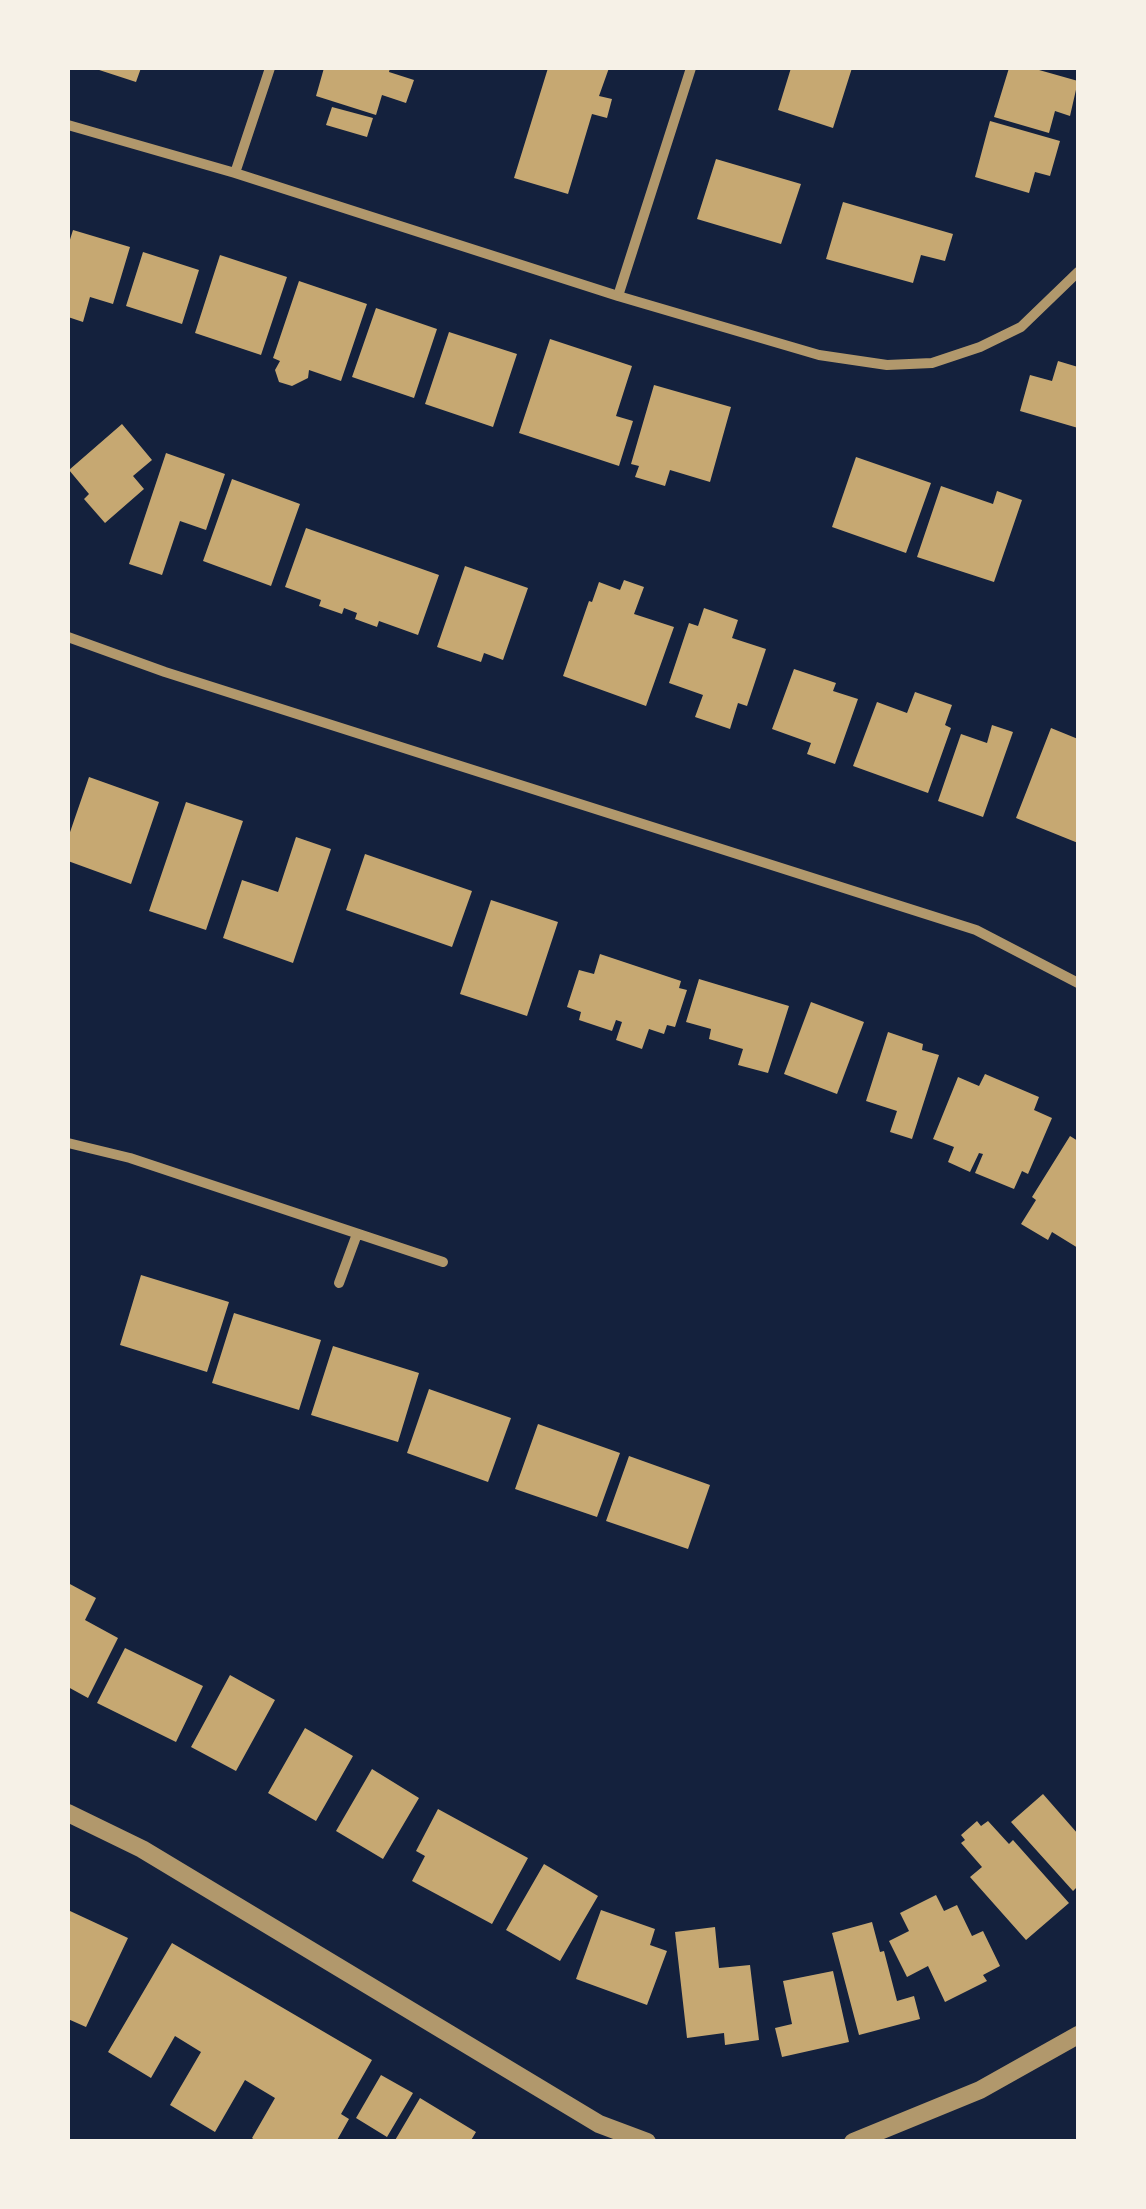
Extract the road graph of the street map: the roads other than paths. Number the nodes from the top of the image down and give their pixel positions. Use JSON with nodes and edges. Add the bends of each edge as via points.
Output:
{"nodes":[{"id":1,"x":270,"y":68,"type":"edge"},
{"id":2,"x":691,"y":68,"type":"edge"},
{"id":3,"x":68,"y":125,"type":"edge"},
{"id":4,"x":236,"y":173,"type":"junction"},
{"id":5,"x":1078,"y":272,"type":"edge"},
{"id":6,"x":618,"y":296,"type":"junction"},
{"id":7,"x":68,"y":637,"type":"edge"},
{"id":8,"x":1078,"y":983,"type":"edge"},
{"id":9,"x":68,"y":1143,"type":"edge"},
{"id":10,"x":357,"y":1234,"type":"junction"},
{"id":11,"x":442,"y":1262,"type":"dead end"},
{"id":12,"x":340,"y":1283,"type":"dead end"},
{"id":13,"x":68,"y":1813,"type":"edge"},
{"id":14,"x":1078,"y":2035,"type":"edge"},
{"id":15,"x":647,"y":2142,"type":"edge"},
{"id":16,"x":854,"y":2142,"type":"edge"}],
"edges":[{"from":1,"to":4,"type":"street"},
{"from":2,"to":6,"type":"street"},
{"from":3,"to":4,"type":"street"},
{"from":4,"to":6,"type":"street"},
{"from":5,"to":6,"type":"street","via":[[1021,327],[932,363],[887,365],[819,354]]},
{"from":7,"to":8,"type":"street","via":[[976,930]]},
{"from":9,"to":10,"type":"street"},
{"from":10,"to":11,"type":"street"},
{"from":10,"to":12,"type":"street"},
{"from":13,"to":15,"type":"street","via":[[142,1849],[599,2124]]},
{"from":14,"to":16,"type":"street","via":[[980,2090]]}]}
